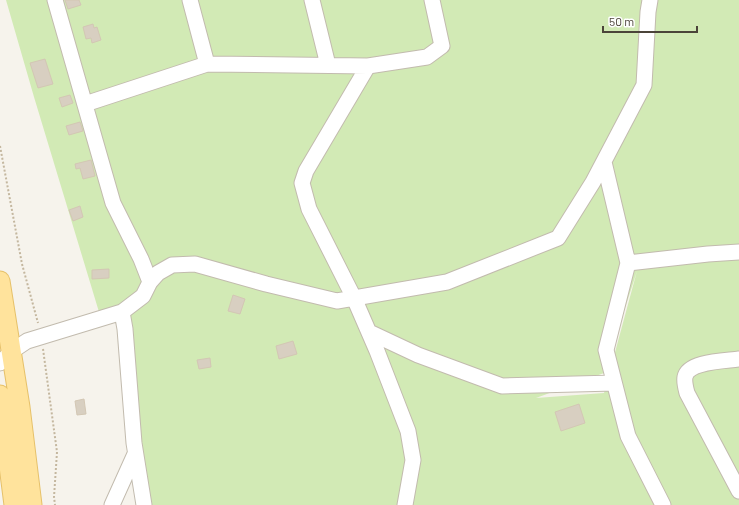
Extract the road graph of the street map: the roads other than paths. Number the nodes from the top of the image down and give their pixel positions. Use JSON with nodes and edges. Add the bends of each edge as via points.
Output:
{"nodes":[{"id":1,"x":55,"y":0,"type":"edge"},
{"id":2,"x":190,"y":0,"type":"edge"},
{"id":3,"x":312,"y":0,"type":"edge"},
{"id":4,"x":432,"y":0,"type":"edge"},
{"id":5,"x":650,"y":0,"type":"edge"},
{"id":6,"x":207,"y":64,"type":"junction"},
{"id":7,"x":328,"y":65,"type":"junction"},
{"id":8,"x":368,"y":66,"type":"junction"},
{"id":9,"x":85,"y":104,"type":"junction"},
{"id":10,"x":604,"y":162,"type":"junction"},
{"id":11,"x":739,"y":252,"type":"edge"},
{"id":12,"x":628,"y":263,"type":"junction"},
{"id":13,"x":0,"y":281,"type":"edge"},
{"id":14,"x":150,"y":282,"type":"junction"},
{"id":15,"x":354,"y":298,"type":"junction"},
{"id":16,"x":122,"y":312,"type":"junction"},
{"id":17,"x":368,"y":332,"type":"junction"},
{"id":18,"x":6,"y":357,"type":"edge"},
{"id":19,"x":739,"y":359,"type":"edge"},
{"id":20,"x":614,"y":383,"type":"junction"},
{"id":21,"x":0,"y":395,"type":"edge"},
{"id":22,"x":135,"y":454,"type":"junction"},
{"id":23,"x":739,"y":491,"type":"edge"},
{"id":24,"x":14,"y":505,"type":"edge"},
{"id":25,"x":32,"y":505,"type":"edge"},
{"id":26,"x":112,"y":505,"type":"edge"},
{"id":27,"x":144,"y":505,"type":"edge"},
{"id":28,"x":405,"y":505,"type":"edge"},
{"id":29,"x":663,"y":505,"type":"edge"}],
"edges":[{"from":1,"to":9,"type":"street"},
{"from":2,"to":6,"type":"street"},
{"from":3,"to":7,"type":"street"},
{"from":4,"to":8,"type":"street","via":[[442,46],[427,57]]},
{"from":5,"to":10,"type":"street","via":[[644,85]]},
{"from":6,"to":7,"type":"street"},
{"from":6,"to":9,"type":"street"},
{"from":7,"to":8,"type":"street"},
{"from":8,"to":15,"type":"street","via":[[306,171],[302,184],[309,209]]},
{"from":9,"to":14,"type":"street","via":[[113,203],[142,259]]},
{"from":10,"to":12,"type":"street"},
{"from":10,"to":15,"type":"street","via":[[558,238],[447,282]]},
{"from":11,"to":12,"type":"street"},
{"from":12,"to":20,"type":"street","via":[[606,350]]},
{"from":13,"to":18,"type":"main road"},
{"from":14,"to":15,"type":"street","via":[[158,272],[172,265],[195,264],[337,301]]},
{"from":14,"to":16,"type":"street","via":[[143,296]]},
{"from":15,"to":17,"type":"street"},
{"from":16,"to":18,"type":"street","via":[[27,341]]},
{"from":16,"to":22,"type":"street"},
{"from":17,"to":20,"type":"street","via":[[418,355],[502,386]]},
{"from":17,"to":28,"type":"street","via":[[408,430],[413,460]]},
{"from":18,"to":25,"type":"main road"},
{"from":19,"to":23,"type":"street","via":[[698,364],[688,370],[684,378],[687,393]]},
{"from":20,"to":29,"type":"street","via":[[628,436]]},
{"from":21,"to":24,"type":"main road"},
{"from":22,"to":26,"type":"street"},
{"from":22,"to":27,"type":"street"}]}
